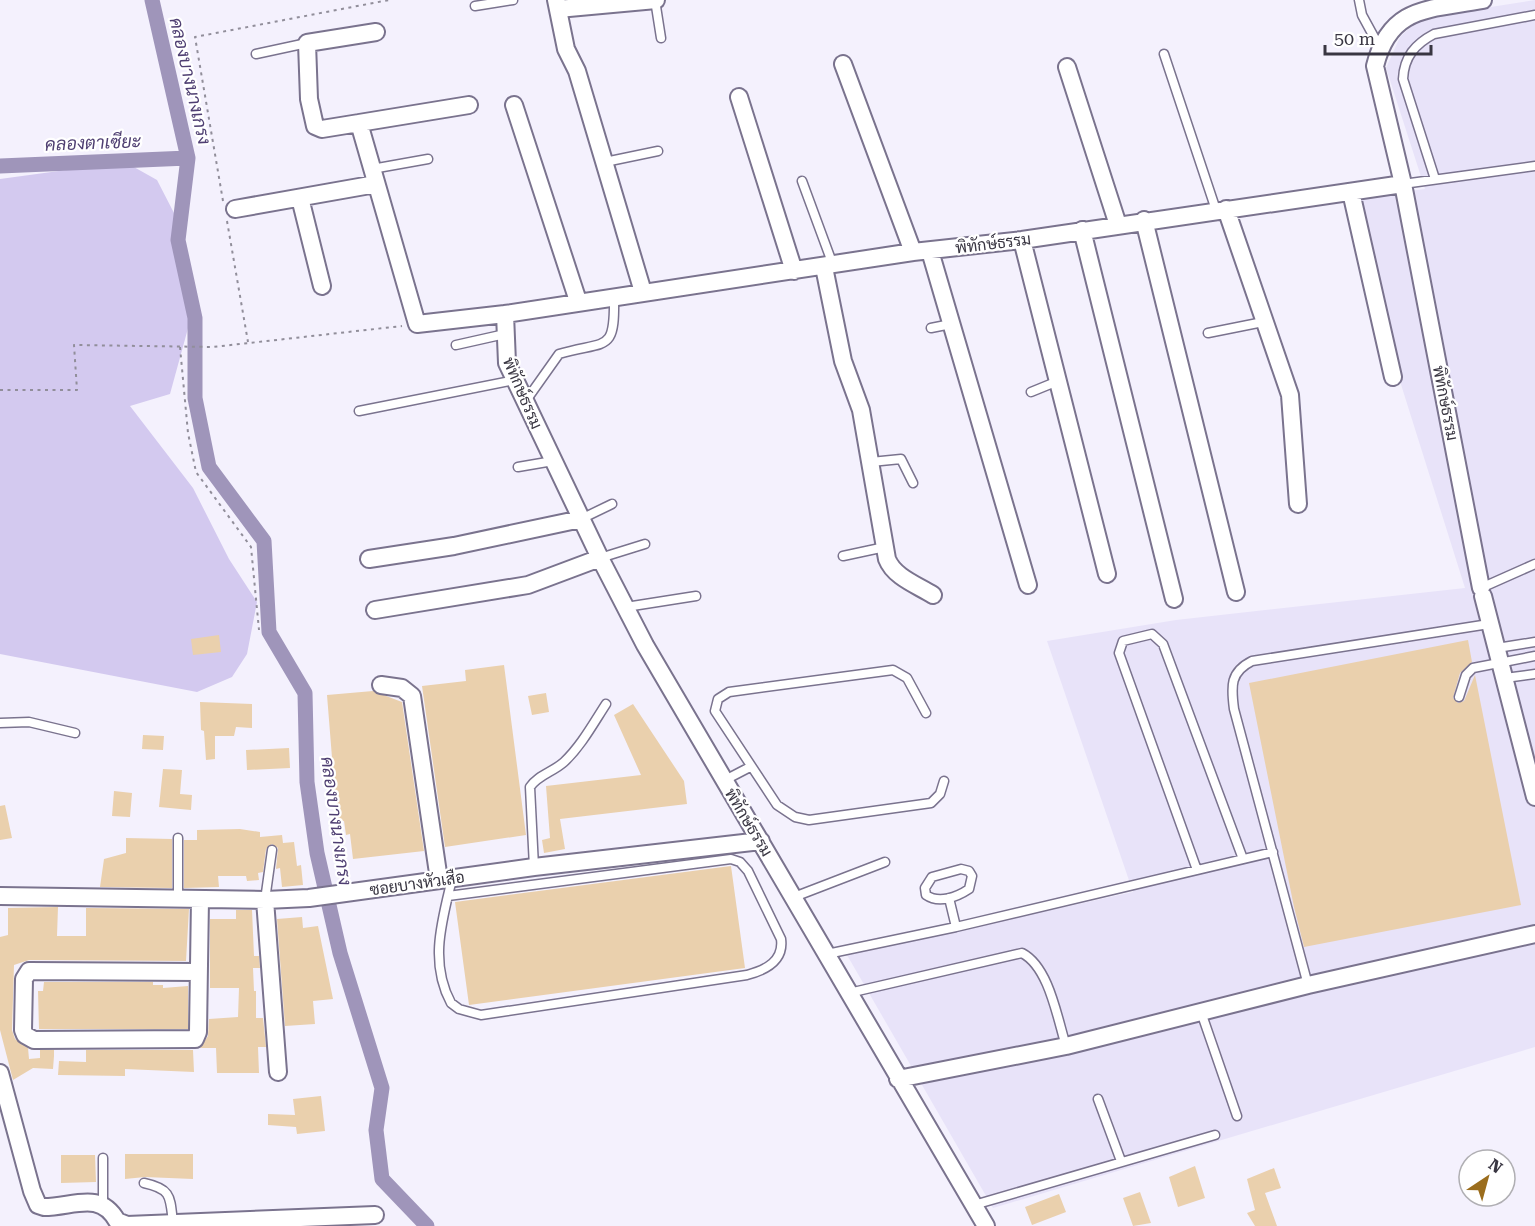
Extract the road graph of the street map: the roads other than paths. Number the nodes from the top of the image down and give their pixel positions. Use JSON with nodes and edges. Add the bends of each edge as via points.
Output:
{"nodes":[{"id":1,"x":513,"y":0,"type":"edge"},
{"id":2,"x":655,"y":0,"type":"edge"},
{"id":3,"x":1359,"y":0,"type":"edge"},
{"id":4,"x":1483,"y":0,"type":"edge"},
{"id":5,"x":636,"y":1,"type":"edge"},
{"id":6,"x":556,"y":4,"type":"edge"},
{"id":7,"x":475,"y":6,"type":"dead end"},
{"id":8,"x":1535,"y":15,"type":"edge"},
{"id":9,"x":376,"y":32,"type":"dead end"},
{"id":10,"x":661,"y":38,"type":"dead end"},
{"id":11,"x":307,"y":43,"type":"junction"},
{"id":12,"x":1380,"y":48,"type":"junction"},
{"id":13,"x":256,"y":54,"type":"dead end"},
{"id":14,"x":1164,"y":54,"type":"dead end"},
{"id":15,"x":843,"y":64,"type":"dead end"},
{"id":16,"x":1067,"y":67,"type":"dead end"},
{"id":17,"x":739,"y":97,"type":"dead end"},
{"id":18,"x":469,"y":105,"type":"dead end"},
{"id":19,"x":514,"y":105,"type":"dead end"},
{"id":20,"x":358,"y":123,"type":"junction"},
{"id":21,"x":658,"y":151,"type":"dead end"},
{"id":22,"x":428,"y":159,"type":"dead end"},
{"id":23,"x":605,"y":162,"type":"junction"},
{"id":24,"x":1535,"y":166,"type":"edge"},
{"id":25,"x":374,"y":176,"type":"junction"},
{"id":26,"x":1435,"y":179,"type":"junction"},
{"id":27,"x":802,"y":182,"type":"dead end"},
{"id":28,"x":1402,"y":184,"type":"junction"},
{"id":29,"x":1352,"y":192,"type":"junction"},
{"id":30,"x":300,"y":198,"type":"junction"},
{"id":31,"x":1221,"y":209,"type":"junction"},
{"id":32,"x":228,"y":210,"type":"road end"},
{"id":33,"x":1144,"y":220,"type":"junction"},
{"id":34,"x":1118,"y":225,"type":"junction"},
{"id":35,"x":1082,"y":230,"type":"junction"},
{"id":36,"x":1022,"y":240,"type":"junction"},
{"id":37,"x":930,"y":251,"type":"junction"},
{"id":38,"x":913,"y":252,"type":"junction"},
{"id":39,"x":829,"y":266,"type":"junction"},
{"id":40,"x":794,"y":271,"type":"junction"},
{"id":41,"x":322,"y":286,"type":"dead end"},
{"id":42,"x":643,"y":292,"type":"junction"},
{"id":43,"x":614,"y":296,"type":"junction"},
{"id":44,"x":578,"y":301,"type":"junction"},
{"id":45,"x":505,"y":314,"type":"junction"},
{"id":46,"x":1263,"y":322,"type":"junction"},
{"id":47,"x":951,"y":324,"type":"junction"},
{"id":48,"x":931,"y":327,"type":"dead end"},
{"id":49,"x":1208,"y":333,"type":"dead end"},
{"id":50,"x":505,"y":334,"type":"junction"},
{"id":51,"x":456,"y":345,"type":"dead end"},
{"id":52,"x":1394,"y":377,"type":"dead end"},
{"id":53,"x":515,"y":380,"type":"junction"},
{"id":54,"x":1058,"y":381,"type":"junction"},
{"id":55,"x":1031,"y":392,"type":"dead end"},
{"id":56,"x":525,"y":402,"type":"junction"},
{"id":57,"x":359,"y":411,"type":"dead end"},
{"id":58,"x":553,"y":461,"type":"junction"},
{"id":59,"x":871,"y":462,"type":"junction"},
{"id":60,"x":518,"y":467,"type":"dead end"},
{"id":61,"x":913,"y":483,"type":"dead end"},
{"id":62,"x":612,"y":504,"type":"dead end"},
{"id":63,"x":1299,"y":504,"type":"dead end"},
{"id":64,"x":581,"y":519,"type":"junction"},
{"id":65,"x":645,"y":544,"type":"dead end"},
{"id":66,"x":885,"y":547,"type":"junction"},
{"id":67,"x":843,"y":556,"type":"dead end"},
{"id":68,"x":600,"y":558,"type":"junction"},
{"id":69,"x":369,"y":559,"type":"dead end"},
{"id":70,"x":1535,"y":564,"type":"edge"},
{"id":71,"x":1107,"y":574,"type":"dead end"},
{"id":72,"x":1028,"y":585,"type":"dead end"},
{"id":73,"x":1236,"y":592,"type":"dead end"},
{"id":74,"x":1482,"y":592,"type":"junction"},
{"id":75,"x":933,"y":595,"type":"dead end"},
{"id":76,"x":696,"y":596,"type":"dead end"},
{"id":77,"x":1174,"y":599,"type":"dead end"},
{"id":78,"x":625,"y":608,"type":"junction"},
{"id":79,"x":375,"y":610,"type":"dead end"},
{"id":80,"x":1489,"y":624,"type":"junction"},
{"id":81,"x":1535,"y":642,"type":"edge"},
{"id":82,"x":1498,"y":655,"type":"junction"},
{"id":83,"x":1535,"y":656,"type":"edge"},
{"id":84,"x":1535,"y":674,"type":"edge"},
{"id":85,"x":1505,"y":678,"type":"junction"},
{"id":86,"x":381,"y":685,"type":"dead end"},
{"id":87,"x":1459,"y":697,"type":"dead end"},
{"id":88,"x":606,"y":704,"type":"dead end"},
{"id":89,"x":926,"y":713,"type":"dead end"},
{"id":90,"x":0,"y":723,"type":"edge"},
{"id":91,"x":75,"y":733,"type":"dead end"},
{"id":92,"x":1531,"y":762,"type":"edge"},
{"id":93,"x":750,"y":767,"type":"junction"},
{"id":94,"x":725,"y":780,"type":"junction"},
{"id":95,"x":944,"y":781,"type":"dead end"},
{"id":96,"x":1535,"y":797,"type":"edge"},
{"id":97,"x":178,"y":838,"type":"dead end"},
{"id":98,"x":760,"y":841,"type":"junction"},
{"id":99,"x":272,"y":850,"type":"dead end"},
{"id":100,"x":1273,"y":852,"type":"junction"},
{"id":101,"x":1243,"y":859,"type":"junction"},
{"id":102,"x":885,"y":862,"type":"dead end"},
{"id":103,"x":534,"y":867,"type":"junction"},
{"id":104,"x":1197,"y":870,"type":"junction"},
{"id":105,"x":445,"y":879,"type":"junction"},
{"id":106,"x":0,"y":896,"type":"edge"},
{"id":107,"x":448,"y":896,"type":"junction"},
{"id":108,"x":794,"y":897,"type":"junction"},
{"id":109,"x":949,"y":898,"type":"junction"},
{"id":110,"x":178,"y":899,"type":"junction"},
{"id":111,"x":200,"y":899,"type":"junction"},
{"id":112,"x":265,"y":900,"type":"junction"},
{"id":113,"x":956,"y":927,"type":"junction"},
{"id":114,"x":1535,"y":934,"type":"edge"},
{"id":115,"x":827,"y":954,"type":"junction"},
{"id":116,"x":198,"y":972,"type":"junction"},
{"id":117,"x":1308,"y":985,"type":"junction"},
{"id":118,"x":849,"y":993,"type":"junction"},
{"id":119,"x":1201,"y":1012,"type":"junction"},
{"id":120,"x":1066,"y":1046,"type":"junction"},
{"id":121,"x":278,"y":1072,"type":"dead end"},
{"id":122,"x":0,"y":1073,"type":"edge"},
{"id":123,"x":898,"y":1079,"type":"junction"},
{"id":124,"x":1098,"y":1099,"type":"dead end"},
{"id":125,"x":1237,"y":1116,"type":"dead end"},
{"id":126,"x":1215,"y":1135,"type":"dead end"},
{"id":127,"x":103,"y":1158,"type":"dead end"},
{"id":128,"x":1121,"y":1161,"type":"junction"},
{"id":129,"x":144,"y":1183,"type":"dead end"},
{"id":130,"x":103,"y":1204,"type":"junction"},
{"id":131,"x":974,"y":1205,"type":"junction"},
{"id":132,"x":375,"y":1215,"type":"dead end"},
{"id":133,"x":276,"y":1222,"type":"edge"},
{"id":134,"x":163,"y":1224,"type":"edge"},
{"id":135,"x":986,"y":1226,"type":"edge"}],
"edges":[{"from":1,"to":7,"type":"lane"},
{"from":2,"to":5,"type":"street"},
{"from":2,"to":10,"type":"lane"},
{"from":3,"to":12,"type":"lane","via":[[1362,15]]},
{"from":4,"to":12,"type":"street","via":[[1404,17],[1388,32]]},
{"from":5,"to":6,"type":"street"},
{"from":6,"to":23,"type":"street","via":[[566,49],[577,71]]},
{"from":8,"to":26,"type":"lane","via":[[1434,34],[1422,40],[1403,65],[1403,79]]},
{"from":9,"to":11,"type":"street"},
{"from":11,"to":13,"type":"lane"},
{"from":11,"to":20,"type":"street","via":[[309,99],[315,126],[322,129]]},
{"from":12,"to":28,"type":"street","name":"พิทักษ์ธรรม","via":[[1376,66]]},
{"from":14,"to":31,"type":"lane"},
{"from":15,"to":38,"type":"street"},
{"from":16,"to":34,"type":"street"},
{"from":17,"to":40,"type":"street"},
{"from":18,"to":20,"type":"street"},
{"from":19,"to":44,"type":"street"},
{"from":20,"to":25,"type":"street"},
{"from":21,"to":23,"type":"lane"},
{"from":22,"to":25,"type":"lane"},
{"from":23,"to":42,"type":"street"},
{"from":24,"to":26,"type":"lane"},
{"from":25,"to":30,"type":"street"},
{"from":25,"to":45,"type":"street","via":[[417,324]]},
{"from":26,"to":28,"type":"lane"},
{"from":27,"to":39,"type":"lane"},
{"from":28,"to":29,"type":"street","name":"พิทักษ์ธรรม"},
{"from":28,"to":74,"type":"street","name":"พิทักษ์ธรรม"},
{"from":29,"to":31,"type":"street","name":"พิทักษ์ธรรม"},
{"from":29,"to":52,"type":"street"},
{"from":30,"to":32,"type":"street"},
{"from":30,"to":41,"type":"street"},
{"from":31,"to":33,"type":"street","name":"พิทักษ์ธรรม"},
{"from":31,"to":46,"type":"street"},
{"from":33,"to":34,"type":"street","name":"พิทักษ์ธรรม"},
{"from":33,"to":73,"type":"street"},
{"from":34,"to":35,"type":"street","name":"พิทักษ์ธรรม"},
{"from":35,"to":36,"type":"street","name":"พิทักษ์ธรรม"},
{"from":35,"to":77,"type":"street"},
{"from":36,"to":37,"type":"street","name":"พิทักษ์ธรรม"},
{"from":36,"to":54,"type":"street"},
{"from":37,"to":38,"type":"street","name":"พิทักษ์ธรรม"},
{"from":37,"to":47,"type":"street"},
{"from":38,"to":39,"type":"street","name":"พิทักษ์ธรรม"},
{"from":39,"to":40,"type":"street","name":"พิทักษ์ธรรม"},
{"from":39,"to":59,"type":"street","via":[[843,361],[861,410]]},
{"from":40,"to":42,"type":"street","name":"พิทักษ์ธรรม"},
{"from":42,"to":43,"type":"street","name":"พิทักษ์ธรรม"},
{"from":43,"to":44,"type":"street","name":"พิทักษ์ธรรม"},
{"from":43,"to":56,"type":"lane","via":[[611,336],[599,345],[559,354]]},
{"from":44,"to":45,"type":"street","name":"พิทักษ์ธรรม"},
{"from":45,"to":50,"type":"street","name":"พิทักษ์ธรรม"},
{"from":46,"to":49,"type":"lane"},
{"from":46,"to":63,"type":"street","via":[[1290,395]]},
{"from":47,"to":48,"type":"lane"},
{"from":47,"to":72,"type":"street"},
{"from":50,"to":51,"type":"lane"},
{"from":50,"to":53,"type":"street","name":"พิทักษ์ธรรม","via":[[507,363]]},
{"from":53,"to":56,"type":"street","name":"พิทักษ์ธรรม"},
{"from":53,"to":57,"type":"lane"},
{"from":54,"to":55,"type":"lane"},
{"from":54,"to":71,"type":"street"},
{"from":56,"to":58,"type":"street","name":"พิทักษ์ธรรม"},
{"from":58,"to":60,"type":"lane"},
{"from":58,"to":64,"type":"street","name":"พิทักษ์ธรรม"},
{"from":59,"to":61,"type":"lane","via":[[901,459]]},
{"from":59,"to":66,"type":"street"},
{"from":62,"to":64,"type":"lane"},
{"from":64,"to":68,"type":"street","name":"พิทักษ์ธรรม"},
{"from":64,"to":69,"type":"street"},
{"from":65,"to":68,"type":"lane"},
{"from":66,"to":67,"type":"lane"},
{"from":66,"to":75,"type":"street","via":[[891,568]]},
{"from":68,"to":78,"type":"street","name":"พิทักษ์ธรรม"},
{"from":68,"to":79,"type":"street","via":[[528,585]]},
{"from":70,"to":74,"type":"lane"},
{"from":74,"to":80,"type":"street","name":"พิทักษ์ธรรม"},
{"from":76,"to":78,"type":"lane"},
{"from":78,"to":94,"type":"street","name":"พิทักษ์ธรรม"},
{"from":80,"to":82,"type":"street","name":"พิทักษ์ธรรม"},
{"from":80,"to":100,"type":"lane","via":[[1252,661],[1241,667],[1232,681],[1234,709]]},
{"from":81,"to":82,"type":"lane"},
{"from":82,"to":83,"type":"lane"},
{"from":82,"to":85,"type":"street","name":"พิทักษ์ธรรม"},
{"from":82,"to":87,"type":"lane","via":[[1466,675]]},
{"from":84,"to":85,"type":"lane"},
{"from":85,"to":92,"type":"street","name":"พิทักษ์ธรรม"},
{"from":86,"to":105,"type":"street","via":[[402,688],[412,696]]},
{"from":88,"to":103,"type":"lane","via":[[575,750],[530,787]]},
{"from":89,"to":93,"type":"lane","via":[[908,678],[893,670],[729,692],[718,699],[715,711]]},
{"from":90,"to":91,"type":"lane","via":[[29,722]]},
{"from":92,"to":96,"type":"street","name":"พิทักษ์ธรรม"},
{"from":93,"to":94,"type":"lane"},
{"from":93,"to":95,"type":"lane","via":[[785,812],[809,820],[931,802],[940,794]]},
{"from":94,"to":98,"type":"street","name":"พิทักษ์ธรรม"},
{"from":97,"to":110,"type":"lane"},
{"from":98,"to":103,"type":"street","name":"ซอยบางหัวเสือ"},
{"from":98,"to":108,"type":"street","name":"พิทักษ์ธรรม"},
{"from":99,"to":112,"type":"lane"},
{"from":100,"to":101,"type":"lane"},
{"from":100,"to":117,"type":"lane"},
{"from":101,"to":104,"type":"lane"},
{"from":101,"to":104,"type":"lane","via":[[1163,644],[1152,634],[1130,638],[1123,641],[1119,652]]},
{"from":102,"to":108,"type":"lane"},
{"from":103,"to":105,"type":"street","name":"ซอยบางหัวเสือ"},
{"from":104,"to":113,"type":"lane"},
{"from":105,"to":107,"type":"lane"},
{"from":105,"to":112,"type":"street","name":"ซอยบางหัวเสือ","via":[[309,898]]},
{"from":106,"to":110,"type":"street","name":"ซอยบางหัวเสือ"},
{"from":107,"to":107,"type":"lane","via":[[731,859],[748,871],[782,948],[771,966],[747,975],[481,1015],[451,1003],[440,973],[438,946]]},
{"from":108,"to":115,"type":"street","name":"พิทักษ์ธรรม"},
{"from":109,"to":109,"type":"lane","via":[[932,899],[926,895],[927,882],[961,869],[969,871],[969,889]]},
{"from":109,"to":113,"type":"lane"},
{"from":110,"to":111,"type":"street","name":"ซอยบางหัวเสือ"},
{"from":111,"to":112,"type":"street","name":"ซอยบางหัวเสือ"},
{"from":111,"to":116,"type":"street"},
{"from":112,"to":121,"type":"street"},
{"from":113,"to":115,"type":"lane"},
{"from":114,"to":117,"type":"street"},
{"from":115,"to":118,"type":"street","name":"พิทักษ์ธรรม"},
{"from":116,"to":116,"type":"street","via":[[29,971],[24,979],[23,1030],[34,1040],[192,1040],[198,1032]]},
{"from":117,"to":119,"type":"street"},
{"from":118,"to":120,"type":"lane","via":[[1022,953],[1036,962],[1043,974]]},
{"from":118,"to":123,"type":"street","name":"พิทักษ์ธรรม"},
{"from":119,"to":120,"type":"street"},
{"from":119,"to":125,"type":"lane"},
{"from":120,"to":123,"type":"street"},
{"from":122,"to":130,"type":"street","via":[[38,1204]]},
{"from":123,"to":131,"type":"street","name":"พิทักษ์ธรรม"},
{"from":124,"to":128,"type":"lane"},
{"from":126,"to":128,"type":"lane"},
{"from":127,"to":130,"type":"lane"},
{"from":128,"to":131,"type":"lane"},
{"from":129,"to":134,"type":"lane","via":[[161,1187],[171,1200]]},
{"from":130,"to":134,"type":"street","via":[[120,1224]]},
{"from":131,"to":135,"type":"street","name":"พิทักษ์ธรรม"},
{"from":132,"to":133,"type":"street"},
{"from":133,"to":134,"type":"street"}]}
